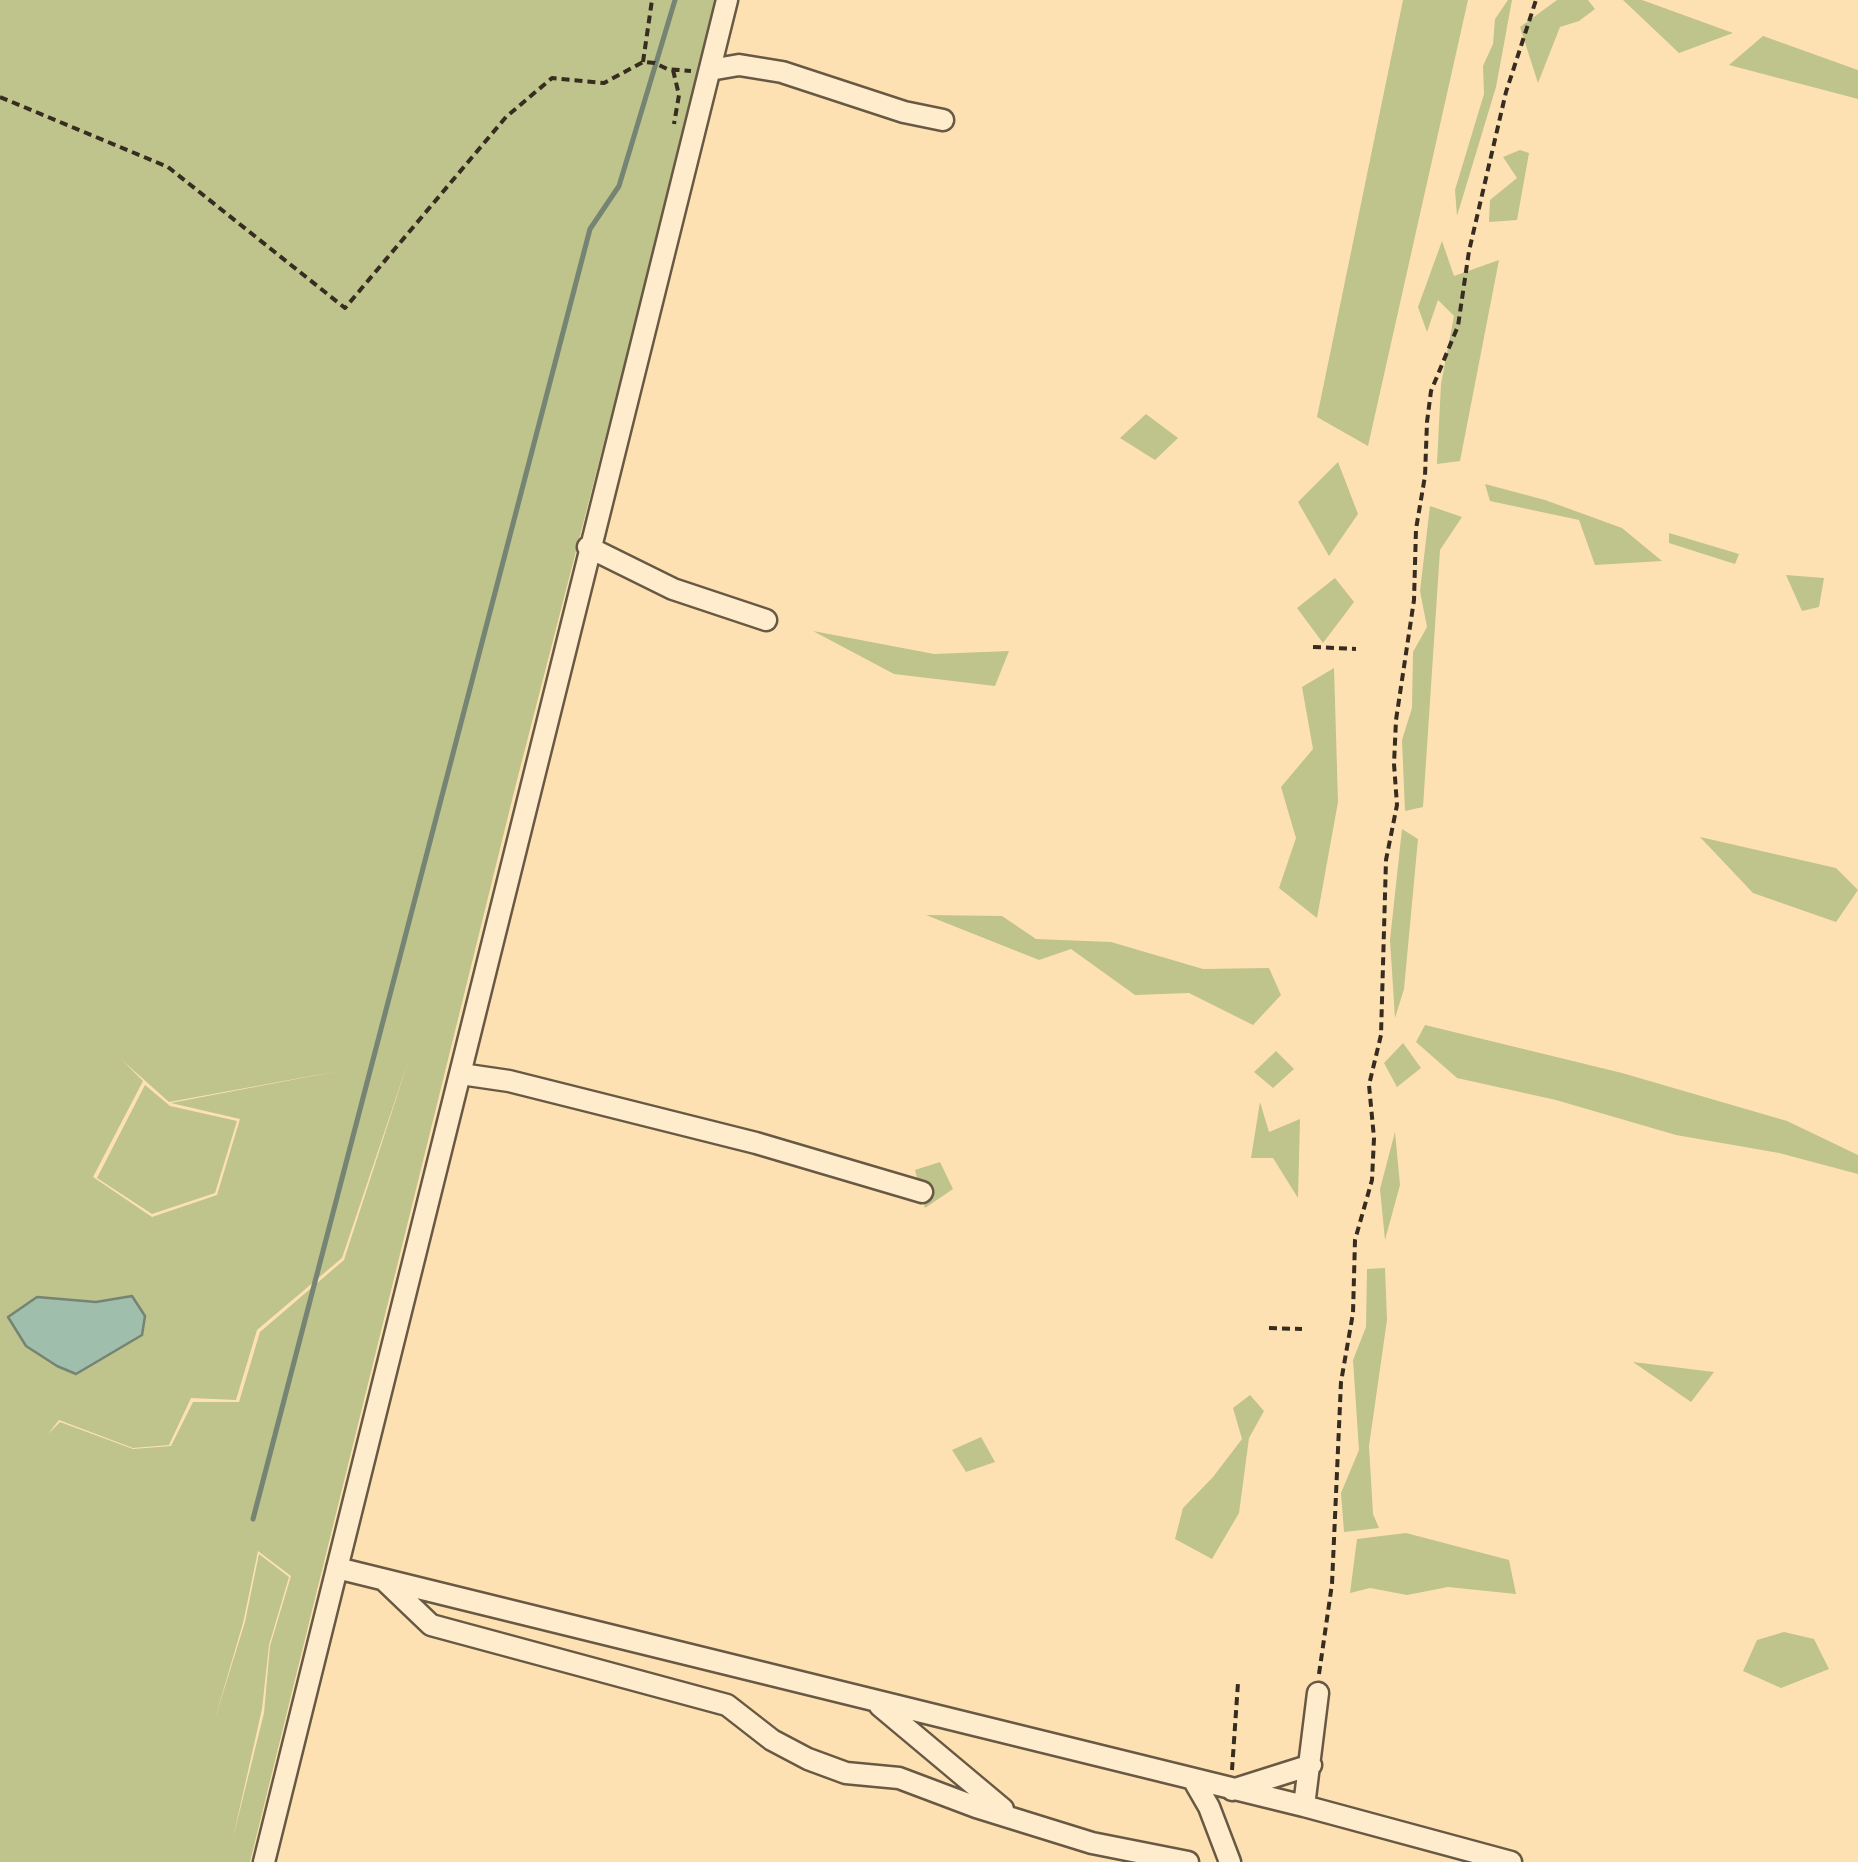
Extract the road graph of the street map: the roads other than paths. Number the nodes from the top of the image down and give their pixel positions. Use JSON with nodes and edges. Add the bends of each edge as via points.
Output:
{"nodes":[{"id":1,"x":727,"y":0,"type":"edge"},
{"id":2,"x":710,"y":70,"type":"junction"},
{"id":3,"x":943,"y":120,"type":"dead end"},
{"id":4,"x":588,"y":547,"type":"junction"},
{"id":5,"x":766,"y":620,"type":"dead end"},
{"id":6,"x":461,"y":1074,"type":"junction"},
{"id":7,"x":922,"y":1192,"type":"dead end"},
{"id":8,"x":337,"y":1568,"type":"junction"},
{"id":9,"x":384,"y":1580,"type":"junction"},
{"id":10,"x":1318,"y":1694,"type":"road end"},
{"id":11,"x":874,"y":1702,"type":"junction"},
{"id":12,"x":1312,"y":1758,"type":"junction"},
{"id":13,"x":1194,"y":1781,"type":"junction"},
{"id":14,"x":1230,"y":1790,"type":"junction"},
{"id":15,"x":1304,"y":1806,"type":"junction"},
{"id":16,"x":1011,"y":1816,"type":"junction"},
{"id":17,"x":1092,"y":1843,"type":"junction"},
{"id":18,"x":264,"y":1862,"type":"edge"},
{"id":19,"x":1129,"y":1862,"type":"edge"},
{"id":20,"x":1188,"y":1862,"type":"edge"},
{"id":21,"x":1230,"y":1862,"type":"edge"},
{"id":22,"x":1511,"y":1862,"type":"edge"}],
"edges":[{"from":1,"to":2,"type":"street"},
{"from":2,"to":3,"type":"street","via":[[739,65],[782,72]]},
{"from":2,"to":4,"type":"street"},
{"from":4,"to":5,"type":"street","via":[[672,589]]},
{"from":4,"to":6,"type":"street"},
{"from":6,"to":7,"type":"street","via":[[509,1080],[756,1143]]},
{"from":6,"to":8,"type":"street"},
{"from":8,"to":9,"type":"street"},
{"from":8,"to":18,"type":"street"},
{"from":9,"to":11,"type":"street"},
{"from":9,"to":16,"type":"street","via":[[431,1625],[702,1696],[728,1705],[808,1759],[846,1773],[899,1778]]},
{"from":10,"to":12,"type":"street"},
{"from":11,"to":13,"type":"street"},
{"from":11,"to":16,"type":"street"},
{"from":12,"to":14,"type":"street"},
{"from":12,"to":15,"type":"street"},
{"from":13,"to":14,"type":"street"},
{"from":13,"to":21,"type":"street"},
{"from":14,"to":15,"type":"street"},
{"from":15,"to":22,"type":"street"},
{"from":16,"to":17,"type":"street"},
{"from":17,"to":19,"type":"street"},
{"from":17,"to":20,"type":"street"}]}
